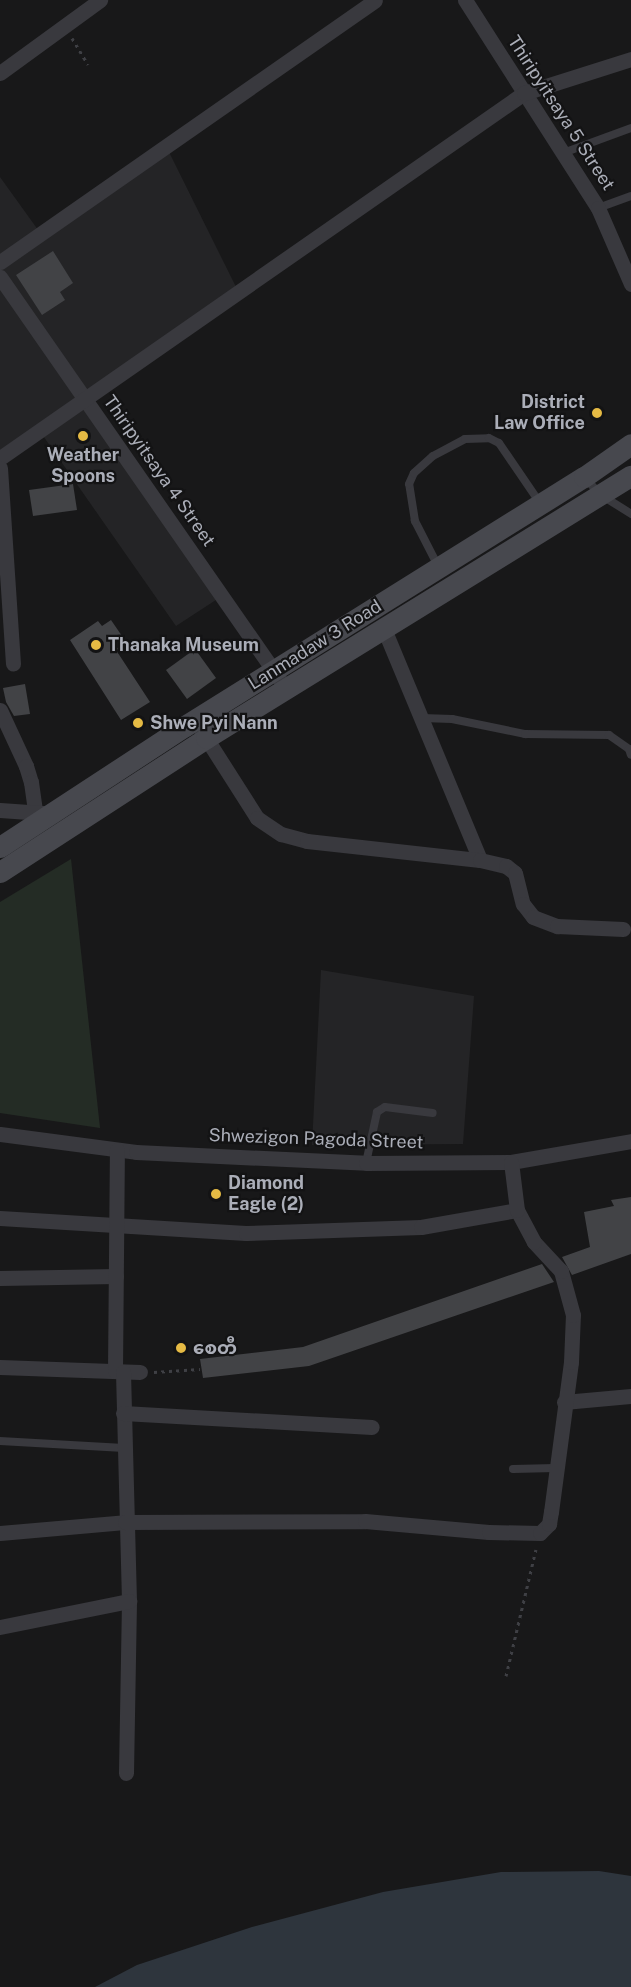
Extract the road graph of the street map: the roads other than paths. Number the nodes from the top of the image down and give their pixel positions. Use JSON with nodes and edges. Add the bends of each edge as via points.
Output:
{"nodes":[{"id":1,"x":100,"y":0,"type":"edge"},
{"id":2,"x":375,"y":0,"type":"edge"},
{"id":3,"x":465,"y":0,"type":"edge"},
{"id":4,"x":631,"y":59,"type":"edge"},
{"id":5,"x":0,"y":73,"type":"edge"},
{"id":6,"x":524,"y":93,"type":"junction"},
{"id":7,"x":631,"y":128,"type":"edge"},
{"id":8,"x":563,"y":153,"type":"junction"},
{"id":9,"x":631,"y":196,"type":"edge"},
{"id":10,"x":598,"y":208,"type":"junction"},
{"id":11,"x":0,"y":262,"type":"edge"},
{"id":12,"x":0,"y":277,"type":"edge"},
{"id":13,"x":631,"y":284,"type":"edge"},
{"id":14,"x":85,"y":397,"type":"junction"},
{"id":15,"x":631,"y":444,"type":"edge"},
{"id":16,"x":0,"y":458,"type":"edge"},
{"id":17,"x":0,"y":468,"type":"edge"},
{"id":18,"x":631,"y":476,"type":"edge"},
{"id":19,"x":584,"y":477,"type":"junction"},
{"id":20,"x":601,"y":495,"type":"junction"},
{"id":21,"x":541,"y":504,"type":"junction"},
{"id":22,"x":631,"y":514,"type":"edge"},
{"id":23,"x":439,"y":568,"type":"junction"},
{"id":24,"x":384,"y":629,"type":"junction"},
{"id":25,"x":14,"y":664,"type":"dead end"},
{"id":26,"x":279,"y":680,"type":"junction"},
{"id":27,"x":0,"y":710,"type":"edge"},
{"id":28,"x":422,"y":718,"type":"junction"},
{"id":29,"x":194,"y":720,"type":"junction"},
{"id":30,"x":206,"y":738,"type":"junction"},
{"id":31,"x":631,"y":755,"type":"edge"},
{"id":32,"x":0,"y":810,"type":"edge"},
{"id":33,"x":42,"y":812,"type":"junction"},
{"id":34,"x":0,"y":847,"type":"edge"},
{"id":35,"x":480,"y":860,"type":"junction"},
{"id":36,"x":0,"y":872,"type":"edge"},
{"id":37,"x":623,"y":929,"type":"dead end"},
{"id":38,"x":432,"y":1113,"type":"dead end"},
{"id":39,"x":0,"y":1134,"type":"edge"},
{"id":40,"x":631,"y":1141,"type":"edge"},
{"id":41,"x":117,"y":1150,"type":"junction"},
{"id":42,"x":511,"y":1162,"type":"junction"},
{"id":43,"x":366,"y":1163,"type":"junction"},
{"id":44,"x":518,"y":1210,"type":"junction"},
{"id":45,"x":0,"y":1218,"type":"edge"},
{"id":46,"x":116,"y":1226,"type":"junction"},
{"id":47,"x":116,"y":1276,"type":"junction"},
{"id":48,"x":0,"y":1278,"type":"edge"},
{"id":49,"x":0,"y":1367,"type":"edge"},
{"id":50,"x":119,"y":1372,"type":"junction"},
{"id":51,"x":140,"y":1372,"type":"road end"},
{"id":52,"x":631,"y":1396,"type":"edge"},
{"id":53,"x":564,"y":1402,"type":"junction"},
{"id":54,"x":123,"y":1413,"type":"junction"},
{"id":55,"x":372,"y":1427,"type":"dead end"},
{"id":56,"x":0,"y":1441,"type":"edge"},
{"id":57,"x":124,"y":1448,"type":"junction"},
{"id":58,"x":555,"y":1468,"type":"junction"},
{"id":59,"x":513,"y":1469,"type":"dead end"},
{"id":60,"x":125,"y":1522,"type":"junction"},
{"id":61,"x":0,"y":1533,"type":"edge"},
{"id":62,"x":129,"y":1601,"type":"junction"},
{"id":63,"x":0,"y":1627,"type":"edge"},
{"id":64,"x":126,"y":1773,"type":"dead end"}],
"edges":[{"from":1,"to":5,"type":"street"},
{"from":2,"to":11,"type":"street"},
{"from":3,"to":6,"type":"street","name":"Thiripyitsaya 5 Street"},
{"from":4,"to":6,"type":"street"},
{"from":6,"to":8,"type":"street","name":"Thiripyitsaya 5 Street"},
{"from":6,"to":14,"type":"street"},
{"from":7,"to":8,"type":"lane"},
{"from":8,"to":10,"type":"street","name":"Thiripyitsaya 5 Street"},
{"from":9,"to":10,"type":"lane"},
{"from":10,"to":13,"type":"street","name":"Thiripyitsaya 5 Street"},
{"from":12,"to":14,"type":"street","name":"Thiripyitsaya 4 Street"},
{"from":14,"to":16,"type":"street"},
{"from":14,"to":26,"type":"street","name":"Thiripyitsaya 4 Street"},
{"from":15,"to":19,"type":"main road","name":"Lanmadaw 3 Road"},
{"from":17,"to":25,"type":"street"},
{"from":18,"to":20,"type":"main road","name":"Lanmadaw 3 Road"},
{"from":19,"to":20,"type":"lane"},
{"from":19,"to":21,"type":"main road","name":"Lanmadaw 3 Road"},
{"from":20,"to":22,"type":"lane"},
{"from":20,"to":24,"type":"main road","name":"Lanmadaw 3 Road"},
{"from":21,"to":23,"type":"main road","name":"Lanmadaw 3 Road"},
{"from":21,"to":23,"type":"lane","via":[[499,443],[489,438],[465,439],[433,456],[414,473],[409,484],[415,521]]},
{"from":23,"to":26,"type":"main road","name":"Lanmadaw 3 Road"},
{"from":24,"to":26,"type":"main road","name":"Lanmadaw 3 Road"},
{"from":24,"to":28,"type":"street"},
{"from":26,"to":29,"type":"main road","name":"Lanmadaw 3 Road"},
{"from":26,"to":30,"type":"main road","name":"Lanmadaw 3 Road"},
{"from":27,"to":33,"type":"street"},
{"from":28,"to":31,"type":"lane","via":[[452,719],[525,734],[609,735],[629,749]]},
{"from":28,"to":35,"type":"street"},
{"from":29,"to":30,"type":"street"},
{"from":29,"to":33,"type":"main road","name":"Lanmadaw 3 Road"},
{"from":30,"to":35,"type":"street","via":[[257,818],[281,834]]},
{"from":30,"to":36,"type":"main road","name":"Lanmadaw 3 Road"},
{"from":32,"to":33,"type":"street"},
{"from":33,"to":34,"type":"main road","name":"Lanmadaw 3 Road"},
{"from":35,"to":37,"type":"street","via":[[506,866],[515,873],[523,904],[543,923]]},
{"from":38,"to":43,"type":"lane","via":[[385,1107],[377,1112]]},
{"from":39,"to":41,"type":"street","name":"Shwezigon Pagoda Street"},
{"from":40,"to":42,"type":"street","name":"Shwezigon Pagoda Street"},
{"from":41,"to":43,"type":"street","name":"Shwezigon Pagoda Street"},
{"from":41,"to":46,"type":"street"},
{"from":42,"to":43,"type":"street","name":"Shwezigon Pagoda Street"},
{"from":42,"to":44,"type":"street"},
{"from":44,"to":46,"type":"street","via":[[421,1227],[246,1233]]},
{"from":44,"to":53,"type":"street","via":[[534,1242],[561,1271],[573,1315]]},
{"from":45,"to":46,"type":"street"},
{"from":46,"to":47,"type":"street"},
{"from":47,"to":48,"type":"street"},
{"from":47,"to":50,"type":"street"},
{"from":49,"to":50,"type":"street"},
{"from":50,"to":51,"type":"street"},
{"from":50,"to":54,"type":"street"},
{"from":52,"to":53,"type":"street"},
{"from":53,"to":58,"type":"street"},
{"from":54,"to":55,"type":"street"},
{"from":54,"to":57,"type":"street"},
{"from":56,"to":57,"type":"lane"},
{"from":57,"to":60,"type":"street"},
{"from":58,"to":59,"type":"lane"},
{"from":58,"to":60,"type":"street","via":[[549,1524],[540,1533],[489,1533],[365,1521]]},
{"from":60,"to":61,"type":"street"},
{"from":60,"to":62,"type":"street"},
{"from":62,"to":63,"type":"street"},
{"from":62,"to":64,"type":"street"}]}
